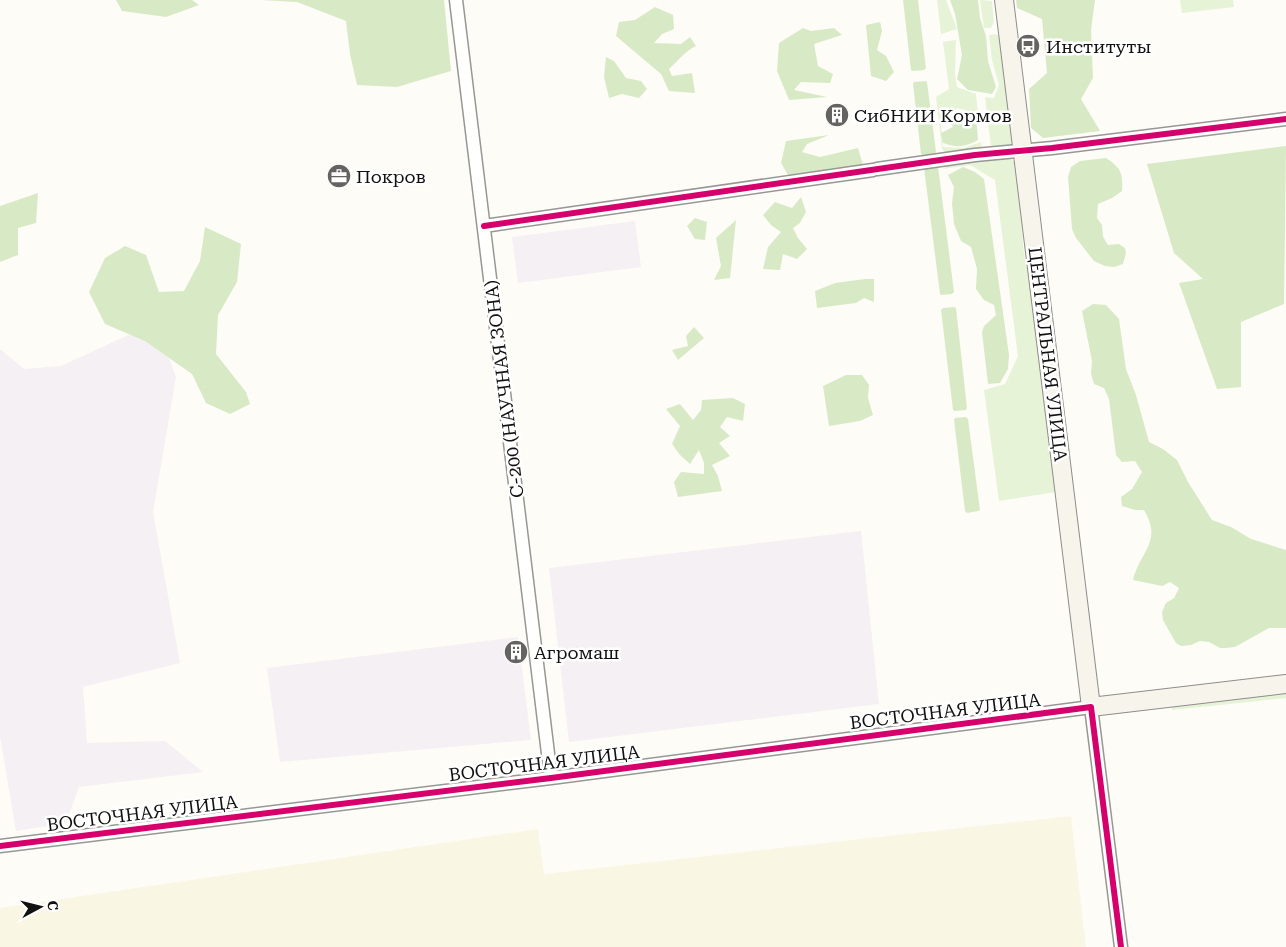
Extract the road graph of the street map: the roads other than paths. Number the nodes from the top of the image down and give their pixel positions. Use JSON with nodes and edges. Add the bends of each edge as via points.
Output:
{"nodes":[{"id":1,"x":456,"y":0,"type":"edge"},
{"id":2,"x":1004,"y":0,"type":"edge"},
{"id":3,"x":1286,"y":119,"type":"edge"},
{"id":4,"x":1022,"y":151,"type":"junction"},
{"id":5,"x":484,"y":226,"type":"junction"},
{"id":6,"x":1286,"y":684,"type":"edge"},
{"id":7,"x":1091,"y":707,"type":"junction"},
{"id":8,"x":551,"y":778,"type":"junction"},
{"id":9,"x":0,"y":846,"type":"edge"},
{"id":10,"x":1121,"y":947,"type":"edge"}],
"edges":[{"from":1,"to":5,"type":"street","name":"С-200 (НАУЧНАЯ ЗОНА)"},
{"from":2,"to":4,"type":"main road","name":"ЦЕНТРАЛЬНАЯ УЛИЦА"},
{"from":3,"to":4,"type":"street"},
{"from":4,"to":5,"type":"street","via":[[975,155]]},
{"from":4,"to":7,"type":"main road","name":"ЦЕНТРАЛЬНАЯ УЛИЦА"},
{"from":5,"to":8,"type":"street","name":"С-200 (НАУЧНАЯ ЗОНА)"},
{"from":6,"to":7,"type":"main road","name":"ВОСТОЧНАЯ УЛИЦА"},
{"from":7,"to":8,"type":"street","name":"ВОСТОЧНАЯ УЛИЦА"},
{"from":7,"to":10,"type":"street"},
{"from":8,"to":9,"type":"street","name":"ВОСТОЧНАЯ УЛИЦА"}]}
